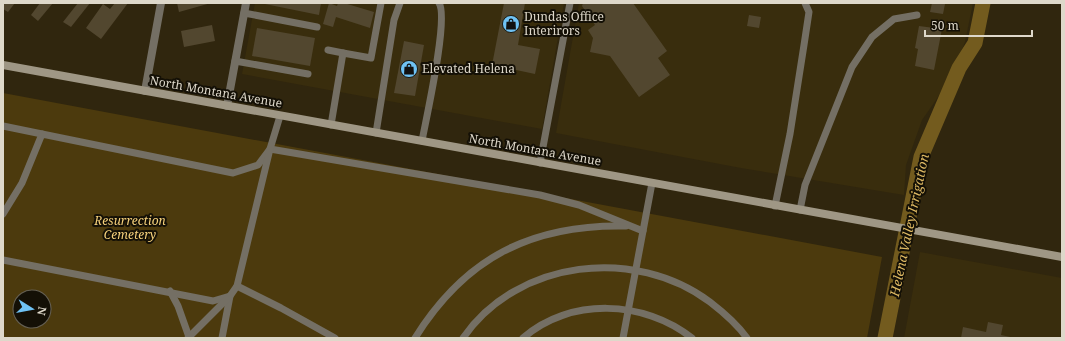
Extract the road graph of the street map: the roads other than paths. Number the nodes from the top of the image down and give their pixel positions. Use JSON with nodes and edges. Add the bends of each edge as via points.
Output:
{"nodes":[{"id":1,"x":161,"y":3,"type":"edge"},
{"id":2,"x":246,"y":3,"type":"edge"},
{"id":3,"x":381,"y":3,"type":"edge"},
{"id":4,"x":400,"y":3,"type":"edge"},
{"id":5,"x":439,"y":3,"type":"edge"},
{"id":6,"x":570,"y":3,"type":"edge"},
{"id":7,"x":805,"y":3,"type":"edge"},
{"id":8,"x":244,"y":13,"type":"junction"},
{"id":9,"x":917,"y":14,"type":"dead end"},
{"id":10,"x":317,"y":27,"type":"dead end"},
{"id":11,"x":328,"y":50,"type":"dead end"},
{"id":12,"x":344,"y":53,"type":"junction"},
{"id":13,"x":235,"y":61,"type":"junction"},
{"id":14,"x":3,"y":65,"type":"edge"},
{"id":15,"x":308,"y":74,"type":"dead end"},
{"id":16,"x":145,"y":91,"type":"junction"},
{"id":17,"x":226,"y":106,"type":"junction"},
{"id":18,"x":280,"y":116,"type":"junction"},
{"id":19,"x":331,"y":125,"type":"junction"},
{"id":20,"x":3,"y":126,"type":"edge"},
{"id":21,"x":376,"y":133,"type":"junction"},
{"id":22,"x":42,"y":134,"type":"junction"},
{"id":23,"x":422,"y":142,"type":"junction"},
{"id":24,"x":270,"y":149,"type":"junction"},
{"id":25,"x":540,"y":163,"type":"junction"},
{"id":26,"x":652,"y":183,"type":"junction"},
{"id":27,"x":775,"y":206,"type":"junction"},
{"id":28,"x":800,"y":210,"type":"junction"},
{"id":29,"x":3,"y":214,"type":"edge"},
{"id":30,"x":628,"y":226,"type":"junction"},
{"id":31,"x":643,"y":231,"type":"junction"},
{"id":32,"x":1062,"y":257,"type":"edge"},
{"id":33,"x":3,"y":260,"type":"edge"},
{"id":34,"x":636,"y":269,"type":"junction"},
{"id":35,"x":237,"y":286,"type":"junction"},
{"id":36,"x":170,"y":291,"type":"junction"},
{"id":37,"x":230,"y":296,"type":"junction"},
{"id":38,"x":629,"y":310,"type":"junction"},
{"id":39,"x":188,"y":337,"type":"edge"},
{"id":40,"x":222,"y":338,"type":"edge"},
{"id":41,"x":335,"y":338,"type":"edge"},
{"id":42,"x":415,"y":338,"type":"edge"},
{"id":43,"x":463,"y":338,"type":"edge"},
{"id":44,"x":523,"y":338,"type":"edge"},
{"id":45,"x":623,"y":338,"type":"edge"},
{"id":46,"x":692,"y":338,"type":"edge"},
{"id":47,"x":747,"y":338,"type":"edge"}],
"edges":[{"from":1,"to":16,"type":"street"},
{"from":2,"to":8,"type":"street"},
{"from":3,"to":12,"type":"lane","via":[[371,58]]},
{"from":4,"to":21,"type":"lane","via":[[394,20]]},
{"from":5,"to":23,"type":"lane","via":[[442,17],[440,41]]},
{"from":6,"to":25,"type":"lane"},
{"from":7,"to":27,"type":"lane","via":[[809,12],[790,134]]},
{"from":8,"to":10,"type":"lane"},
{"from":8,"to":13,"type":"street"},
{"from":9,"to":28,"type":"lane","via":[[894,19],[872,37],[852,67],[805,185]]},
{"from":11,"to":12,"type":"lane"},
{"from":12,"to":19,"type":"lane"},
{"from":13,"to":15,"type":"lane"},
{"from":13,"to":17,"type":"street"},
{"from":14,"to":16,"type":"main road","name":"North Montana Avenue"},
{"from":16,"to":17,"type":"main road","name":"North Montana Avenue"},
{"from":17,"to":18,"type":"main road","name":"North Montana Avenue"},
{"from":18,"to":19,"type":"main road","name":"North Montana Avenue"},
{"from":18,"to":24,"type":"lane"},
{"from":19,"to":21,"type":"main road","name":"North Montana Avenue"},
{"from":20,"to":22,"type":"lane"},
{"from":21,"to":23,"type":"main road","name":"North Montana Avenue"},
{"from":22,"to":24,"type":"lane","via":[[233,173],[258,166]]},
{"from":22,"to":29,"type":"lane","via":[[22,183]]},
{"from":23,"to":25,"type":"main road","name":"North Montana Avenue"},
{"from":24,"to":30,"type":"lane","via":[[540,195],[578,206]]},
{"from":24,"to":35,"type":"lane"},
{"from":25,"to":26,"type":"main road","name":"North Montana Avenue"},
{"from":26,"to":27,"type":"main road","name":"North Montana Avenue"},
{"from":26,"to":31,"type":"lane"},
{"from":27,"to":28,"type":"main road","name":"North Montana Avenue"},
{"from":28,"to":32,"type":"main road","name":"North Montana Avenue"},
{"from":30,"to":31,"type":"lane"},
{"from":30,"to":42,"type":"lane","via":[[595,225],[563,229],[532,238],[502,251],[450,290],[429,315]]},
{"from":31,"to":34,"type":"lane"},
{"from":33,"to":36,"type":"lane"},
{"from":34,"to":38,"type":"lane"},
{"from":34,"to":43,"type":"lane","via":[[600,266],[563,271],[528,284],[497,303]]},
{"from":34,"to":47,"type":"lane","via":[[668,278],[697,292],[723,312]]},
{"from":35,"to":37,"type":"lane"},
{"from":35,"to":41,"type":"lane"},
{"from":36,"to":37,"type":"lane","via":[[213,301]]},
{"from":36,"to":39,"type":"lane"},
{"from":37,"to":39,"type":"lane"},
{"from":37,"to":40,"type":"lane"},
{"from":38,"to":44,"type":"lane","via":[[605,308],[571,313],[540,326]]},
{"from":38,"to":45,"type":"lane"},
{"from":38,"to":46,"type":"lane","via":[[671,324]]}]}
